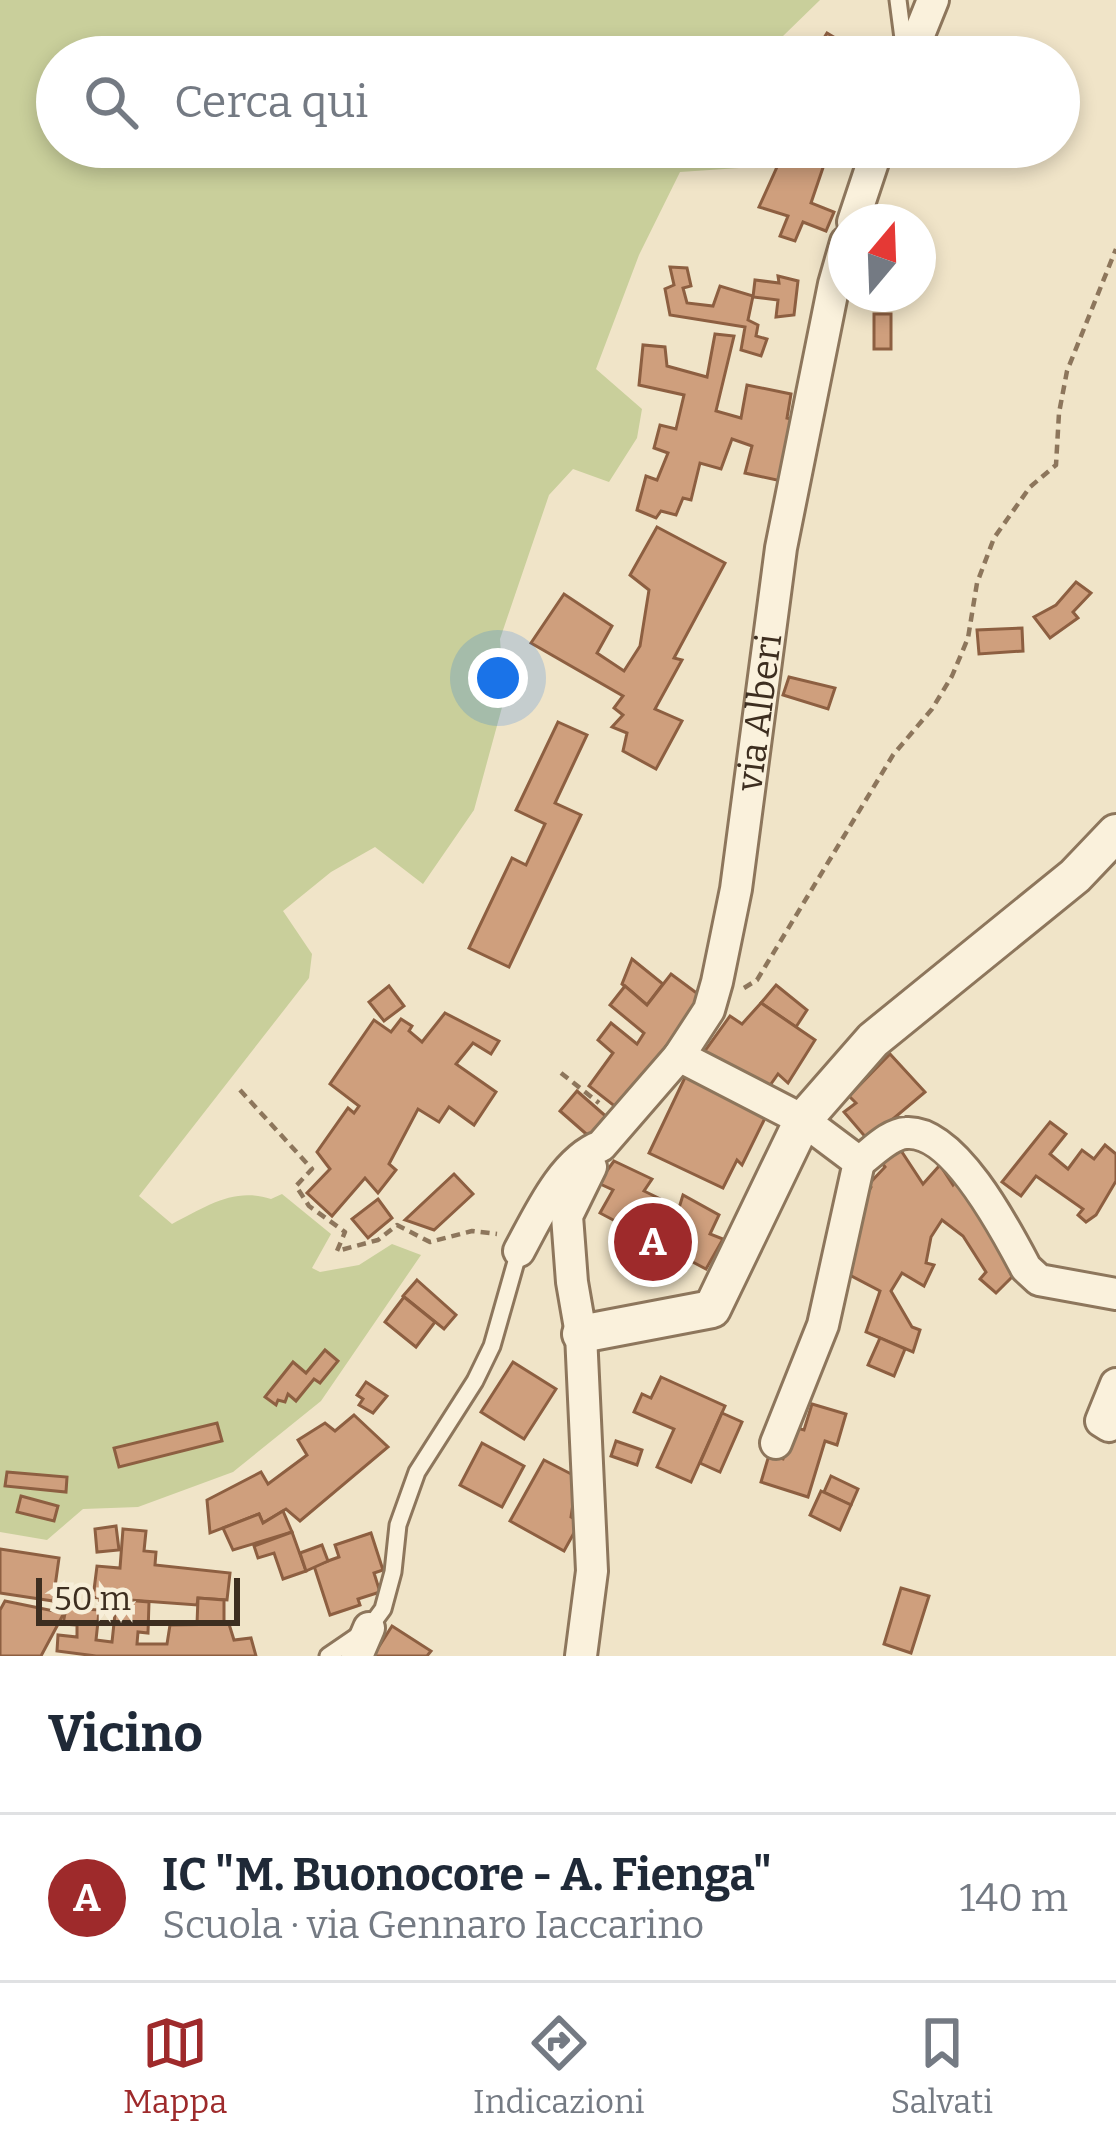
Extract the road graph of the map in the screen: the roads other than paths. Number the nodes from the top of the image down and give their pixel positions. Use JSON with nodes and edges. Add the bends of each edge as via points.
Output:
{"nodes":[{"id":1,"x":898,"y":0,"type":"edge"},
{"id":2,"x":933,"y":0,"type":"edge"},
{"id":3,"x":904,"y":36,"type":"edge"},
{"id":4,"x":917,"y":36,"type":"edge"},
{"id":5,"x":871,"y":168,"type":"edge"},
{"id":6,"x":859,"y":204,"type":"edge"},
{"id":7,"x":831,"y":312,"type":"edge"},
{"id":8,"x":1116,"y":833,"type":"edge"},
{"id":9,"x":680,"y":1056,"type":"junction"},
{"id":10,"x":802,"y":1120,"type":"junction"},
{"id":11,"x":602,"y":1146,"type":"junction"},
{"id":12,"x":860,"y":1162,"type":"junction"},
{"id":13,"x":522,"y":1244,"type":"joint"},
{"id":14,"x":1116,"y":1294,"type":"edge"},
{"id":15,"x":581,"y":1334,"type":"junction"},
{"id":16,"x":1116,"y":1384,"type":"edge"},
{"id":17,"x":1116,"y":1423,"type":"edge"},
{"id":18,"x":776,"y":1443,"type":"dead end"},
{"id":19,"x":363,"y":1642,"type":"edge"},
{"id":20,"x":328,"y":1656,"type":"edge"},
{"id":21,"x":581,"y":1656,"type":"edge"}],
"edges":[{"from":1,"to":3,"type":"lane"},
{"from":2,"to":4,"type":"street"},
{"from":5,"to":6,"type":"street"},
{"from":7,"to":9,"type":"street","name":"via Alberi","via":[[781,548],[736,890],[709,1010]]},
{"from":8,"to":10,"type":"street","via":[[1075,876],[873,1040]]},
{"from":9,"to":10,"type":"street"},
{"from":9,"to":11,"type":"street","name":"via Alberi"},
{"from":10,"to":12,"type":"street"},
{"from":10,"to":15,"type":"street","via":[[712,1310]]},
{"from":11,"to":13,"type":"street","name":"via Alberi","via":[[584,1152]]},
{"from":11,"to":15,"type":"street","name":"via Alberi","via":[[567,1216]]},
{"from":12,"to":14,"type":"street","via":[[896,1135],[923,1137],[957,1158],[1039,1280]]},
{"from":12,"to":18,"type":"street","via":[[823,1325]]},
{"from":13,"to":19,"type":"lane","name":"via Alberi","via":[[492,1346],[417,1472],[383,1609]]},
{"from":15,"to":21,"type":"street","name":"via Alberi","via":[[592,1571]]},
{"from":16,"to":17,"type":"street","via":[[1101,1417]]},
{"from":19,"to":20,"type":"lane","name":"via Alberi"}]}
